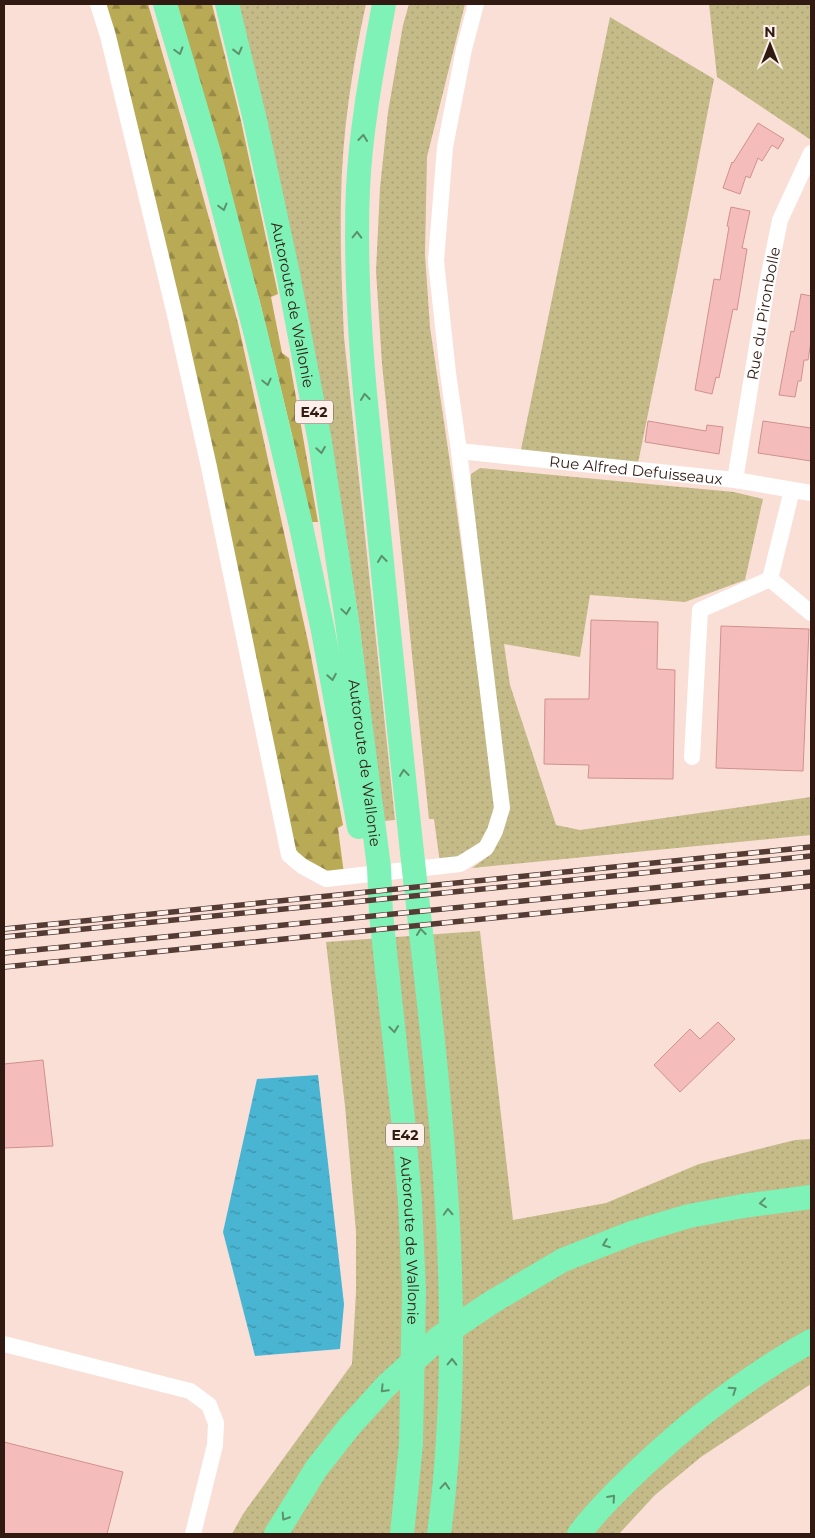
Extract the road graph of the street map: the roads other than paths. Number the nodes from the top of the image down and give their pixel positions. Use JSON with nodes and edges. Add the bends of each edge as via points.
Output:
{"nodes":[{"id":1,"x":98,"y":4,"type":"edge"},
{"id":2,"x":165,"y":4,"type":"edge"},
{"id":3,"x":227,"y":4,"type":"edge"},
{"id":4,"x":384,"y":4,"type":"edge"},
{"id":5,"x":476,"y":4,"type":"edge"},
{"id":6,"x":811,"y":153,"type":"edge"},
{"id":7,"x":460,"y":451,"type":"junction"},
{"id":8,"x":735,"y":480,"type":"junction"},
{"id":9,"x":792,"y":490,"type":"junction"},
{"id":10,"x":811,"y":493,"type":"edge"},
{"id":11,"x":770,"y":579,"type":"junction"},
{"id":12,"x":811,"y":613,"type":"edge"},
{"id":13,"x":692,"y":758,"type":"dead end"},
{"id":14,"x":366,"y":825,"type":"junction"},
{"id":15,"x":811,"y":1197,"type":"edge"},
{"id":16,"x":811,"y":1341,"type":"edge"},
{"id":17,"x":4,"y":1344,"type":"edge"},
{"id":18,"x":193,"y":1534,"type":"edge"},
{"id":19,"x":276,"y":1534,"type":"edge"},
{"id":20,"x":402,"y":1534,"type":"edge"},
{"id":21,"x":439,"y":1534,"type":"edge"},
{"id":22,"x":579,"y":1534,"type":"edge"}],
"edges":[{"from":1,"to":7,"type":"street","via":[[180,334],[289,855],[326,879],[460,864],[486,848],[495,831],[502,808]]},
{"from":2,"to":14,"type":"highway","one_way":true,"via":[[209,153],[256,335]]},
{"from":3,"to":14,"type":"highway","name":"Autoroute de Wallonie","number":"E42","one_way":true,"via":[[288,274],[318,433],[345,603]]},
{"from":21,"to":4,"type":"highway","number":"E42","one_way":true,"via":[[450,1410],[451,1261],[426,980],[359,323],[358,187],[369,85]]},
{"from":5,"to":7,"type":"street","via":[[445,146],[436,261]]},
{"from":6,"to":8,"type":"street","name":"Rue du Pironbolle","via":[[780,220]]},
{"from":7,"to":8,"type":"street","name":"Rue Alfred Defuisseaux"},
{"from":8,"to":9,"type":"street","name":"Rue Alfred Defuisseaux"},
{"from":9,"to":10,"type":"street","name":"Rue Alfred Defuisseaux"},
{"from":9,"to":11,"type":"street"},
{"from":11,"to":12,"type":"street"},
{"from":11,"to":13,"type":"street","via":[[700,610]]},
{"from":14,"to":20,"type":"highway","name":"Autoroute de Wallonie","number":"E42","one_way":true,"via":[[379,867],[410,1202],[414,1290],[411,1444]]},
{"from":15,"to":19,"type":"highway","one_way":true,"via":[[689,1216],[632,1233],[563,1260],[492,1302],[440,1337],[386,1386],[316,1469]]},
{"from":22,"to":16,"type":"highway","one_way":true,"via":[[625,1483],[674,1437],[726,1395]]},
{"from":17,"to":18,"type":"street","via":[[190,1390],[209,1405],[216,1423],[216,1445]]}]}
